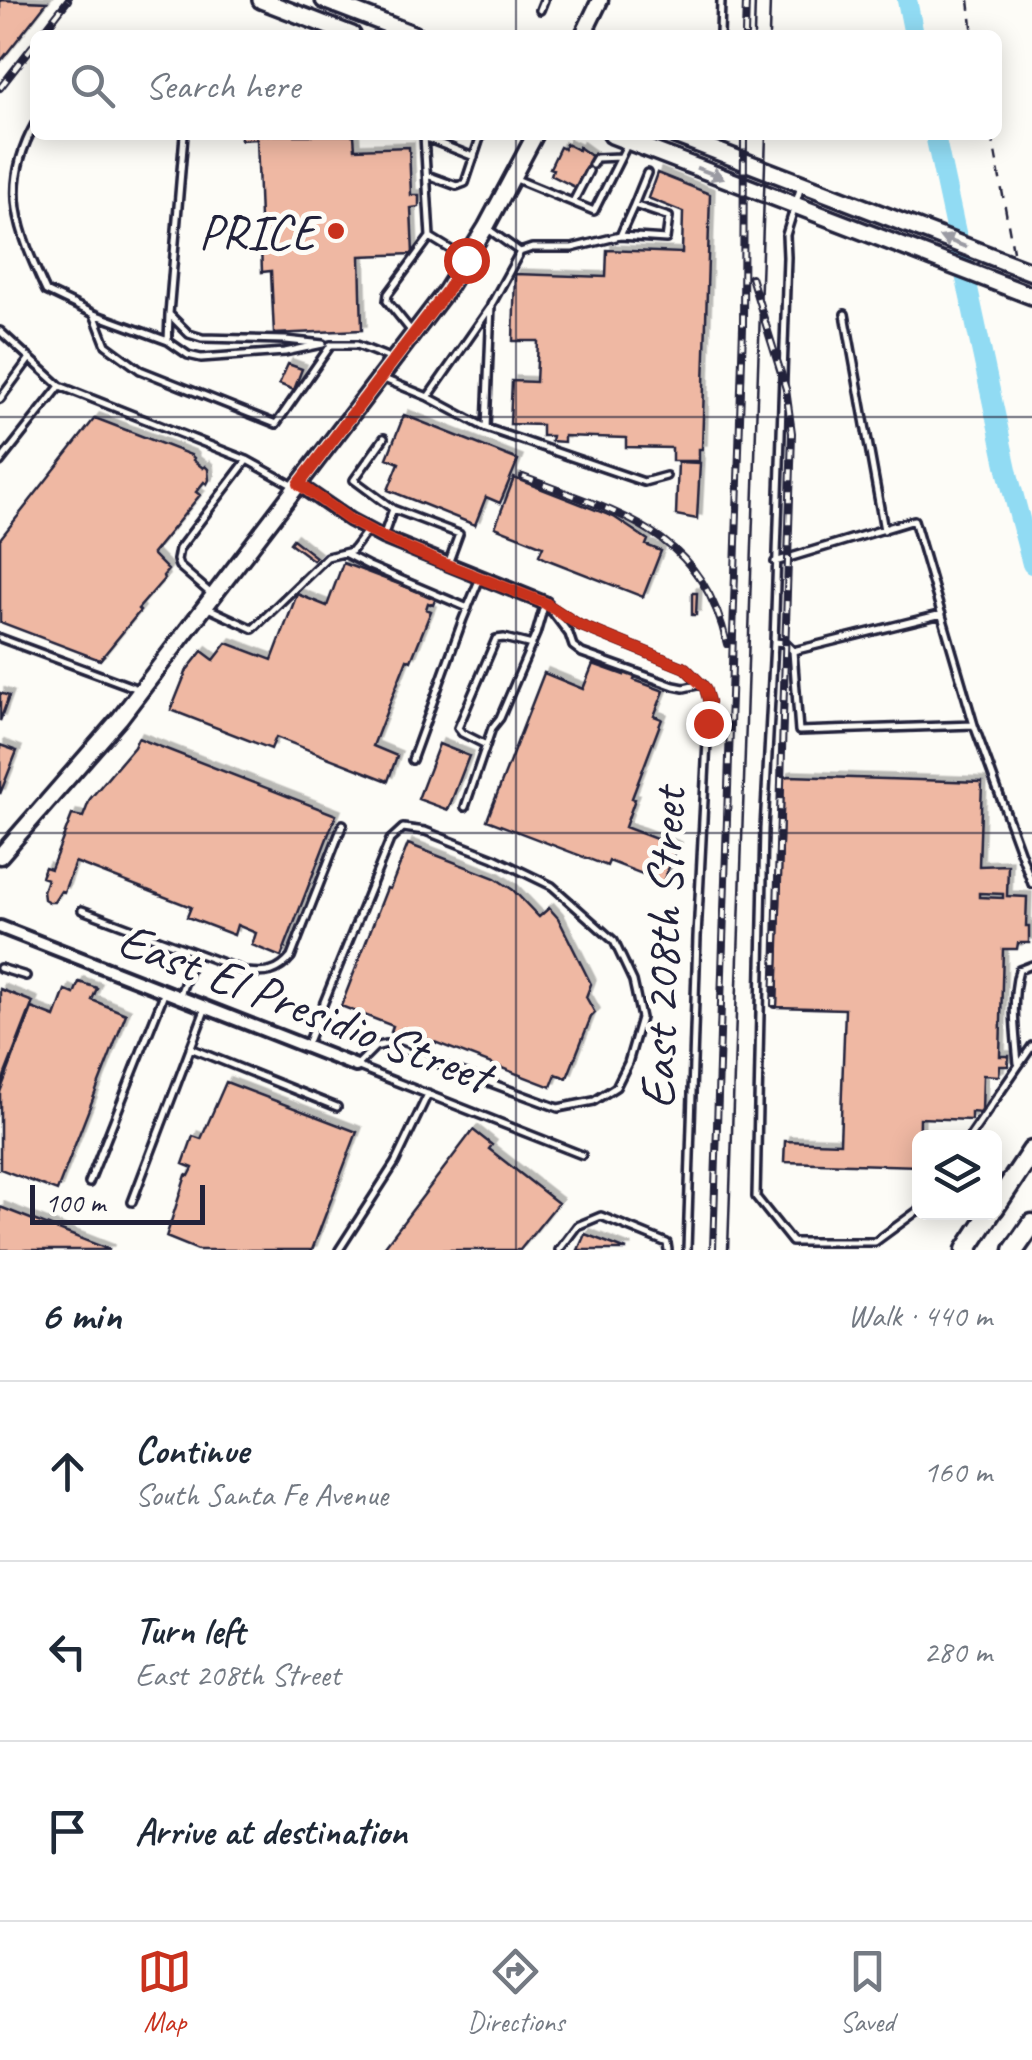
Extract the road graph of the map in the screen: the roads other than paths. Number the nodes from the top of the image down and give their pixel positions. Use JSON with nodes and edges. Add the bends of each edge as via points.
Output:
{"nodes":[{"id":1,"x":260,"y":0,"type":"edge"},
{"id":2,"x":324,"y":0,"type":"edge"},
{"id":3,"x":544,"y":0,"type":"edge"},
{"id":4,"x":593,"y":2,"type":"edge"},
{"id":5,"x":721,"y":4,"type":"edge"},
{"id":6,"x":359,"y":6,"type":"edge"},
{"id":7,"x":540,"y":10,"type":"dead end"},
{"id":8,"x":329,"y":30,"type":"edge"},
{"id":9,"x":405,"y":30,"type":"edge"},
{"id":10,"x":585,"y":30,"type":"edge"},
{"id":11,"x":720,"y":30,"type":"edge"},
{"id":12,"x":30,"y":133,"type":"edge"},
{"id":13,"x":184,"y":140,"type":"edge"},
{"id":14,"x":425,"y":140,"type":"edge"},
{"id":15,"x":432,"y":140,"type":"edge"},
{"id":16,"x":479,"y":140,"type":"edge"},
{"id":17,"x":532,"y":140,"type":"edge"},
{"id":18,"x":617,"y":140,"type":"edge"},
{"id":19,"x":711,"y":142,"type":"edge"},
{"id":20,"x":625,"y":149,"type":"junction"},
{"id":21,"x":474,"y":157,"type":"junction"},
{"id":22,"x":647,"y":173,"type":"dead end"},
{"id":23,"x":427,"y":175,"type":"junction"},
{"id":24,"x":513,"y":178,"type":"junction"},
{"id":25,"x":802,"y":183,"type":"junction"},
{"id":26,"x":572,"y":202,"type":"junction"},
{"id":27,"x":634,"y":205,"type":"junction"},
{"id":28,"x":794,"y":205,"type":"junction"},
{"id":29,"x":486,"y":227,"type":"junction"},
{"id":30,"x":620,"y":236,"type":"junction"},
{"id":31,"x":430,"y":237,"type":"junction"},
{"id":32,"x":520,"y":252,"type":"junction"},
{"id":33,"x":466,"y":260,"type":"junction"},
{"id":34,"x":1032,"y":272,"type":"edge"},
{"id":35,"x":1032,"y":296,"type":"edge"},
{"id":36,"x":491,"y":306,"type":"junction"},
{"id":37,"x":94,"y":314,"type":"junction"},
{"id":38,"x":169,"y":314,"type":"junction"},
{"id":39,"x":845,"y":314,"type":"dead end"},
{"id":40,"x":0,"y":331,"type":"edge"},
{"id":41,"x":414,"y":334,"type":"junction"},
{"id":42,"x":168,"y":341,"type":"junction"},
{"id":43,"x":327,"y":344,"type":"junction"},
{"id":44,"x":30,"y":358,"type":"junction"},
{"id":45,"x":394,"y":360,"type":"junction"},
{"id":46,"x":381,"y":378,"type":"junction"},
{"id":47,"x":60,"y":386,"type":"junction"},
{"id":48,"x":428,"y":397,"type":"junction"},
{"id":49,"x":0,"y":399,"type":"edge"},
{"id":50,"x":486,"y":428,"type":"junction"},
{"id":51,"x":384,"y":438,"type":"dead end"},
{"id":52,"x":247,"y":460,"type":"junction"},
{"id":53,"x":0,"y":462,"type":"edge"},
{"id":54,"x":666,"y":476,"type":"dead end"},
{"id":55,"x":298,"y":486,"type":"junction"},
{"id":56,"x":393,"y":509,"type":"junction"},
{"id":57,"x":368,"y":529,"type":"junction"},
{"id":58,"x":884,"y":530,"type":"junction"},
{"id":59,"x":383,"y":538,"type":"junction"},
{"id":60,"x":344,"y":552,"type":"junction"},
{"id":61,"x":775,"y":562,"type":"junction"},
{"id":62,"x":448,"y":566,"type":"junction"},
{"id":63,"x":480,"y":578,"type":"junction"},
{"id":64,"x":209,"y":601,"type":"junction"},
{"id":65,"x":545,"y":603,"type":"junction"},
{"id":66,"x":468,"y":608,"type":"junction"},
{"id":67,"x":942,"y":614,"type":"junction"},
{"id":68,"x":0,"y":638,"type":"edge"},
{"id":69,"x":774,"y":642,"type":"junction"},
{"id":70,"x":532,"y":644,"type":"junction"},
{"id":71,"x":793,"y":651,"type":"junction"},
{"id":72,"x":702,"y":684,"type":"junction"},
{"id":73,"x":141,"y":690,"type":"junction"},
{"id":74,"x":974,"y":725,"type":"junction"},
{"id":75,"x":486,"y":745,"type":"junction"},
{"id":76,"x":412,"y":760,"type":"dead end"},
{"id":77,"x":465,"y":807,"type":"dead end"},
{"id":78,"x":343,"y":824,"type":"dead end"},
{"id":79,"x":0,"y":856,"type":"edge"},
{"id":80,"x":1032,"y":884,"type":"edge"},
{"id":81,"x":82,"y":910,"type":"dead end"},
{"id":82,"x":0,"y":926,"type":"edge"},
{"id":83,"x":196,"y":953,"type":"junction"},
{"id":84,"x":1032,"y":965,"type":"edge"},
{"id":85,"x":0,"y":968,"type":"edge"},
{"id":86,"x":26,"y":976,"type":"dead end"},
{"id":87,"x":165,"y":991,"type":"junction"},
{"id":88,"x":179,"y":996,"type":"junction"},
{"id":89,"x":206,"y":1007,"type":"junction"},
{"id":90,"x":1032,"y":1046,"type":"edge"},
{"id":91,"x":306,"y":1047,"type":"junction"},
{"id":92,"x":190,"y":1048,"type":"junction"},
{"id":93,"x":356,"y":1066,"type":"junction"},
{"id":94,"x":1018,"y":1066,"type":"junction"},
{"id":95,"x":428,"y":1094,"type":"junction"},
{"id":96,"x":338,"y":1107,"type":"dead end"},
{"id":97,"x":974,"y":1130,"type":"edge"},
{"id":98,"x":1032,"y":1151,"type":"edge"},
{"id":99,"x":582,"y":1154,"type":"dead end"},
{"id":100,"x":89,"y":1184,"type":"dead end"},
{"id":101,"x":1002,"y":1196,"type":"edge"},
{"id":102,"x":132,"y":1202,"type":"dead end"},
{"id":103,"x":912,"y":1214,"type":"edge"},
{"id":104,"x":986,"y":1220,"type":"edge"},
{"id":105,"x":1032,"y":1224,"type":"edge"},
{"id":106,"x":339,"y":1250,"type":"edge"},
{"id":107,"x":559,"y":1250,"type":"edge"},
{"id":108,"x":668,"y":1250,"type":"edge"},
{"id":109,"x":687,"y":1250,"type":"edge"},
{"id":110,"x":966,"y":1250,"type":"edge"},
{"id":111,"x":1014,"y":1250,"type":"edge"}],
"edges":[{"from":1,"to":8,"type":"main road"},
{"from":2,"to":6,"type":"main road"},
{"from":3,"to":7,"type":"lane"},
{"from":4,"to":10,"type":"main road"},
{"from":5,"to":11,"type":"lane"},
{"from":6,"to":9,"type":"main road"},
{"from":12,"to":37,"type":"lane","via":[[16,171],[16,210],[26,248],[46,291]]},
{"from":13,"to":38,"type":"lane"},
{"from":14,"to":23,"type":"lane"},
{"from":15,"to":21,"type":"lane"},
{"from":16,"to":21,"type":"lane"},
{"from":17,"to":24,"type":"main road"},
{"from":18,"to":20,"type":"main road"},
{"from":19,"to":25,"type":"main road"},
{"from":20,"to":26,"type":"lane","via":[[596,158]]},
{"from":20,"to":26,"type":"lane","via":[[594,212]]},
{"from":20,"to":28,"type":"main road","one_way":true},
{"from":21,"to":23,"type":"lane","via":[[465,183]]},
{"from":22,"to":27,"type":"lane"},
{"from":23,"to":31,"type":"lane"},
{"from":24,"to":26,"type":"lane"},
{"from":24,"to":29,"type":"main road"},
{"from":25,"to":28,"type":"lane"},
{"from":34,"to":25,"type":"main road","one_way":true},
{"from":27,"to":30,"type":"lane"},
{"from":27,"to":30,"type":"lane","via":[[669,217],[666,239]]},
{"from":28,"to":35,"type":"main road"},
{"from":28,"to":61,"type":"lane","via":[[786,235]]},
{"from":29,"to":32,"type":"lane"},
{"from":29,"to":33,"type":"main road"},
{"from":30,"to":32,"type":"lane"},
{"from":31,"to":33,"type":"lane"},
{"from":31,"to":41,"type":"lane","via":[[388,294]]},
{"from":32,"to":36,"type":"lane"},
{"from":33,"to":41,"type":"main road"},
{"from":36,"to":48,"type":"lane"},
{"from":36,"to":50,"type":"lane"},
{"from":37,"to":42,"type":"lane"},
{"from":37,"to":43,"type":"lane","via":[[106,345],[140,370],[276,424]]},
{"from":38,"to":42,"type":"lane"},
{"from":38,"to":43,"type":"lane","via":[[202,338]]},
{"from":39,"to":58,"type":"lane"},
{"from":40,"to":44,"type":"lane"},
{"from":41,"to":45,"type":"main road"},
{"from":42,"to":43,"type":"lane","via":[[200,358]]},
{"from":43,"to":45,"type":"lane","via":[[356,345]]},
{"from":44,"to":47,"type":"lane"},
{"from":44,"to":49,"type":"lane"},
{"from":45,"to":46,"type":"main road"},
{"from":46,"to":48,"type":"lane"},
{"from":46,"to":55,"type":"main road"},
{"from":47,"to":52,"type":"lane"},
{"from":47,"to":53,"type":"lane"},
{"from":48,"to":50,"type":"lane"},
{"from":50,"to":54,"type":"lane","via":[[644,482]]},
{"from":51,"to":56,"type":"lane","via":[[354,480]]},
{"from":52,"to":55,"type":"lane"},
{"from":52,"to":64,"type":"lane","via":[[178,554],[179,566]]},
{"from":55,"to":57,"type":"street"},
{"from":55,"to":64,"type":"main road"},
{"from":56,"to":59,"type":"lane"},
{"from":56,"to":62,"type":"lane","via":[[459,534]]},
{"from":57,"to":59,"type":"street"},
{"from":57,"to":60,"type":"lane"},
{"from":58,"to":61,"type":"lane"},
{"from":58,"to":67,"type":"lane","via":[[914,520]]},
{"from":59,"to":62,"type":"street"},
{"from":60,"to":64,"type":"lane","via":[[327,556],[253,629]]},
{"from":60,"to":66,"type":"lane"},
{"from":61,"to":69,"type":"lane"},
{"from":62,"to":63,"type":"street"},
{"from":63,"to":65,"type":"street"},
{"from":63,"to":66,"type":"lane"},
{"from":64,"to":73,"type":"main road"},
{"from":65,"to":70,"type":"lane"},
{"from":65,"to":72,"type":"lane","via":[[579,625],[685,668]]},
{"from":65,"to":72,"type":"lane","via":[[582,653],[674,686]]},
{"from":66,"to":76,"type":"lane"},
{"from":67,"to":71,"type":"lane"},
{"from":67,"to":74,"type":"lane"},
{"from":68,"to":73,"type":"lane"},
{"from":69,"to":71,"type":"lane"},
{"from":69,"to":103,"type":"lane","via":[[756,1197],[792,1242],[875,1242]]},
{"from":70,"to":75,"type":"lane"},
{"from":70,"to":75,"type":"lane","via":[[496,639],[458,728]]},
{"from":71,"to":74,"type":"lane","via":[[800,731]]},
{"from":72,"to":109,"type":"lane","name":"East 208th Street","via":[[709,702]]},
{"from":73,"to":79,"type":"main road"},
{"from":74,"to":80,"type":"lane"},
{"from":75,"to":77,"type":"lane"},
{"from":78,"to":83,"type":"lane","via":[[282,968],[246,972]]},
{"from":81,"to":83,"type":"lane"},
{"from":82,"to":87,"type":"street","name":"East El Presidio Street"},
{"from":83,"to":88,"type":"lane"},
{"from":84,"to":94,"type":"lane","via":[[1019,970],[1016,983]]},
{"from":85,"to":86,"type":"lane"},
{"from":87,"to":88,"type":"street","name":"East El Presidio Street"},
{"from":87,"to":100,"type":"lane"},
{"from":88,"to":89,"type":"street","name":"East El Presidio Street"},
{"from":89,"to":91,"type":"street","name":"East El Presidio Street"},
{"from":89,"to":92,"type":"lane"},
{"from":90,"to":94,"type":"lane"},
{"from":91,"to":93,"type":"street","name":"East El Presidio Street"},
{"from":91,"to":93,"type":"lane","via":[[390,840],[403,828],[425,831],[552,886],[614,941],[633,981],[641,1018],[628,1063],[616,1087],[594,1101],[558,1108],[386,1044]]},
{"from":92,"to":96,"type":"lane"},
{"from":92,"to":102,"type":"lane"},
{"from":93,"to":95,"type":"lane","name":"East El Presidio Street"},
{"from":94,"to":97,"type":"lane"},
{"from":95,"to":99,"type":"lane","name":"East El Presidio Street"},
{"from":95,"to":106,"type":"lane","via":[[395,1163]]},
{"from":98,"to":101,"type":"highway"},
{"from":104,"to":110,"type":"highway"},
{"from":105,"to":111,"type":"highway"},
{"from":107,"to":108,"type":"lane","via":[[578,1226],[601,1216],[667,1243]]}]}
